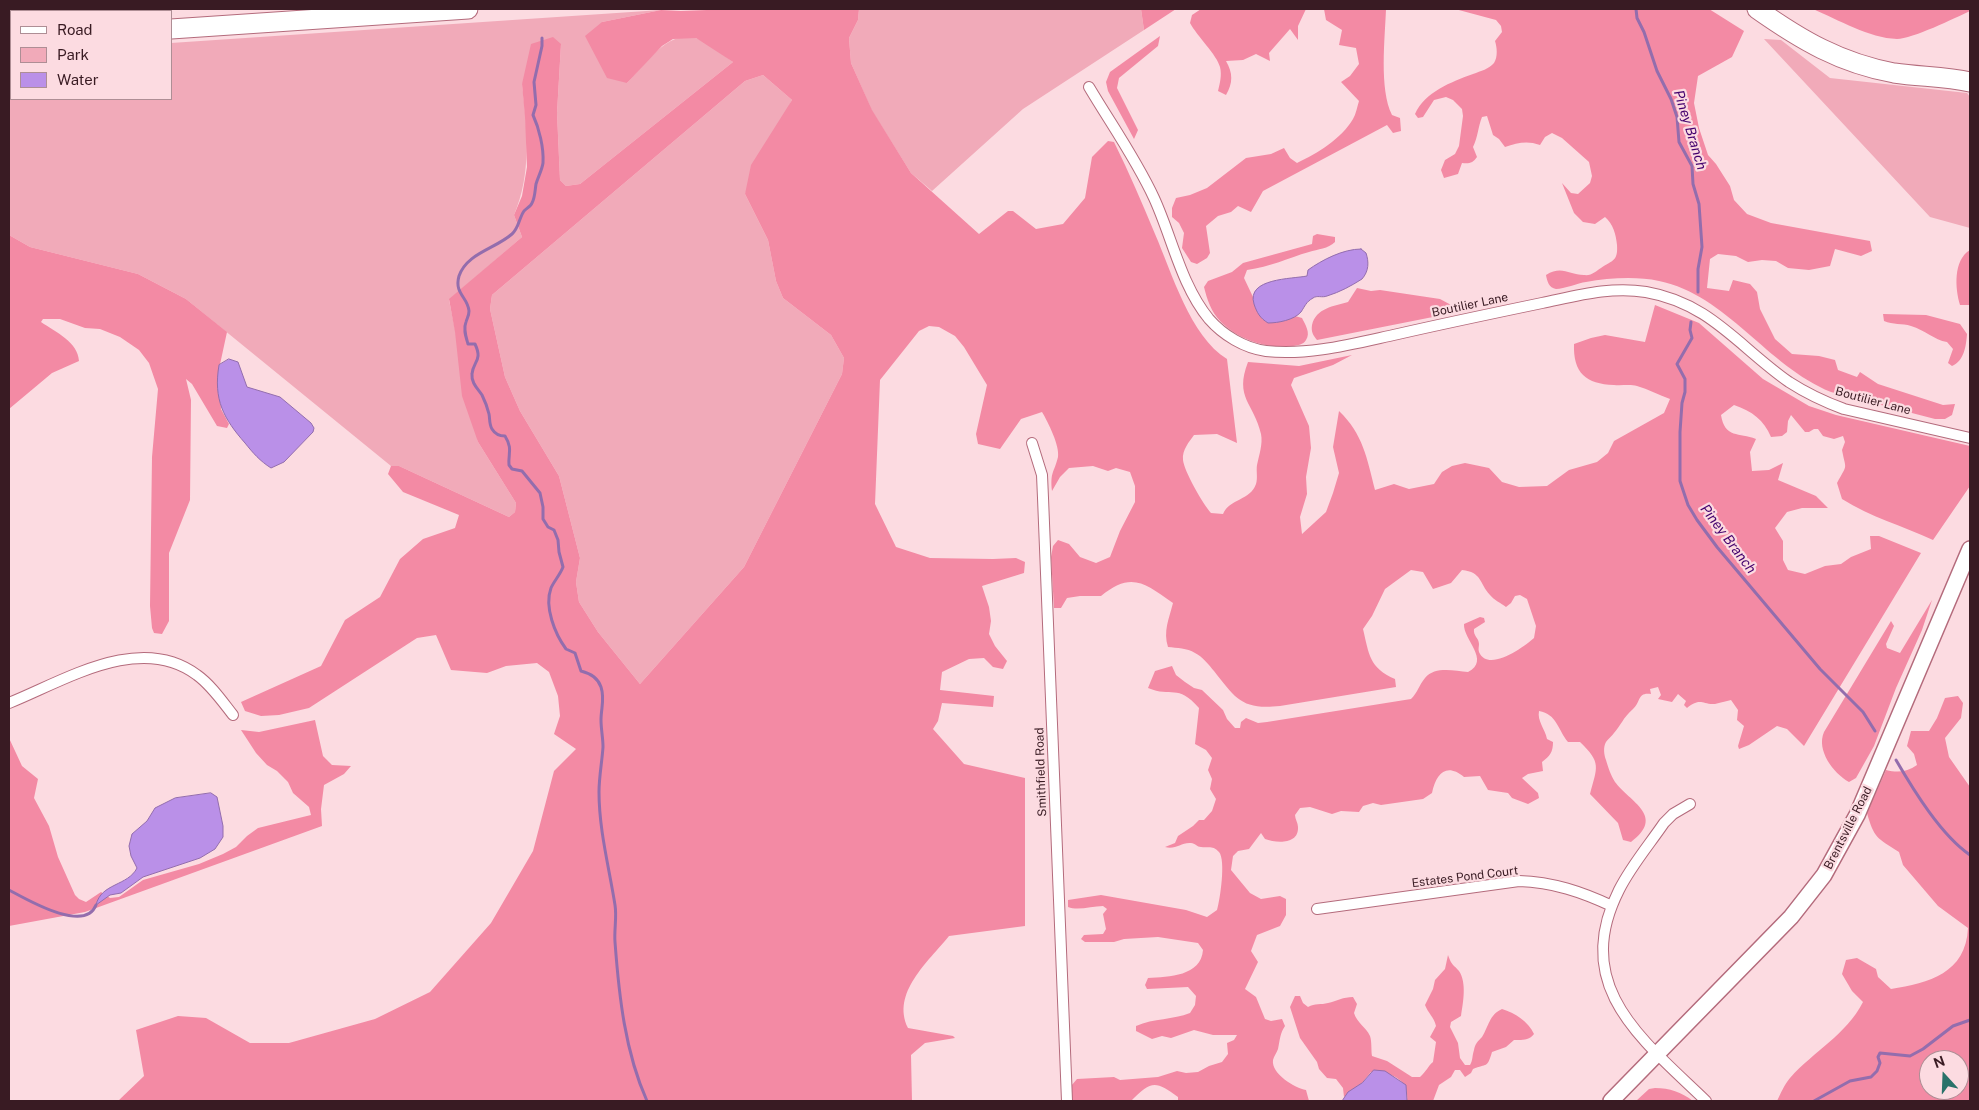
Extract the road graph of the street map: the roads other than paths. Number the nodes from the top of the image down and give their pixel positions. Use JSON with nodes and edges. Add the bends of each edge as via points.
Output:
{"nodes":[{"id":1,"x":36,"y":9,"type":"edge"},
{"id":2,"x":468,"y":9,"type":"edge"},
{"id":3,"x":1757,"y":9,"type":"edge"},
{"id":4,"x":22,"y":10,"type":"edge"},
{"id":5,"x":172,"y":30,"type":"edge"},
{"id":6,"x":1970,"y":70,"type":"edge"},
{"id":7,"x":1937,"y":77,"type":"junction"},
{"id":8,"x":1970,"y":82,"type":"edge"},
{"id":9,"x":1089,"y":87,"type":"dead end"},
{"id":10,"x":1970,"y":438,"type":"edge"},
{"id":11,"x":1032,"y":443,"type":"dead end"},
{"id":12,"x":1970,"y":549,"type":"edge"},
{"id":13,"x":9,"y":703,"type":"edge"},
{"id":14,"x":233,"y":715,"type":"dead end"},
{"id":15,"x":1690,"y":804,"type":"dead end"},
{"id":16,"x":1612,"y":906,"type":"junction"},
{"id":17,"x":1317,"y":909,"type":"dead end"},
{"id":18,"x":1657,"y":1054,"type":"junction"},
{"id":19,"x":1067,"y":1101,"type":"edge"},
{"id":20,"x":1611,"y":1101,"type":"edge"},
{"id":21,"x":1706,"y":1101,"type":"edge"}],
"edges":[{"from":1,"to":4,"type":"highway"},
{"from":2,"to":5,"type":"highway"},
{"from":3,"to":7,"type":"highway","via":[[1801,38],[1844,60],[1894,73]]},
{"from":6,"to":7,"type":"highway"},
{"from":7,"to":8,"type":"highway"},
{"from":9,"to":10,"type":"street","name":"Boutilier Lane","via":[[1150,191],[1185,277],[1207,316],[1226,334],[1246,345],[1265,350],[1303,352],[1582,294],[1628,290],[1667,297],[1704,314],[1788,381],[1827,403]]},
{"from":11,"to":19,"type":"street","name":"Smithfield Road","via":[[1040,467],[1042,490]]},
{"from":12,"to":18,"type":"main road","name":"Brentsville Road","via":[[1857,815],[1824,875],[1791,917]]},
{"from":13,"to":14,"type":"street","via":[[94,666],[123,659],[153,658],[183,666],[196,674]]},
{"from":15,"to":16,"type":"street","via":[[1664,823],[1630,871]]},
{"from":16,"to":17,"type":"street","name":"Estates Pond Court","via":[[1566,888],[1519,881]]},
{"from":16,"to":18,"type":"street","via":[[1604,943],[1609,985],[1622,1014]]},
{"from":18,"to":20,"type":"main road","name":"Brentsville Road"},
{"from":18,"to":21,"type":"street"}]}
